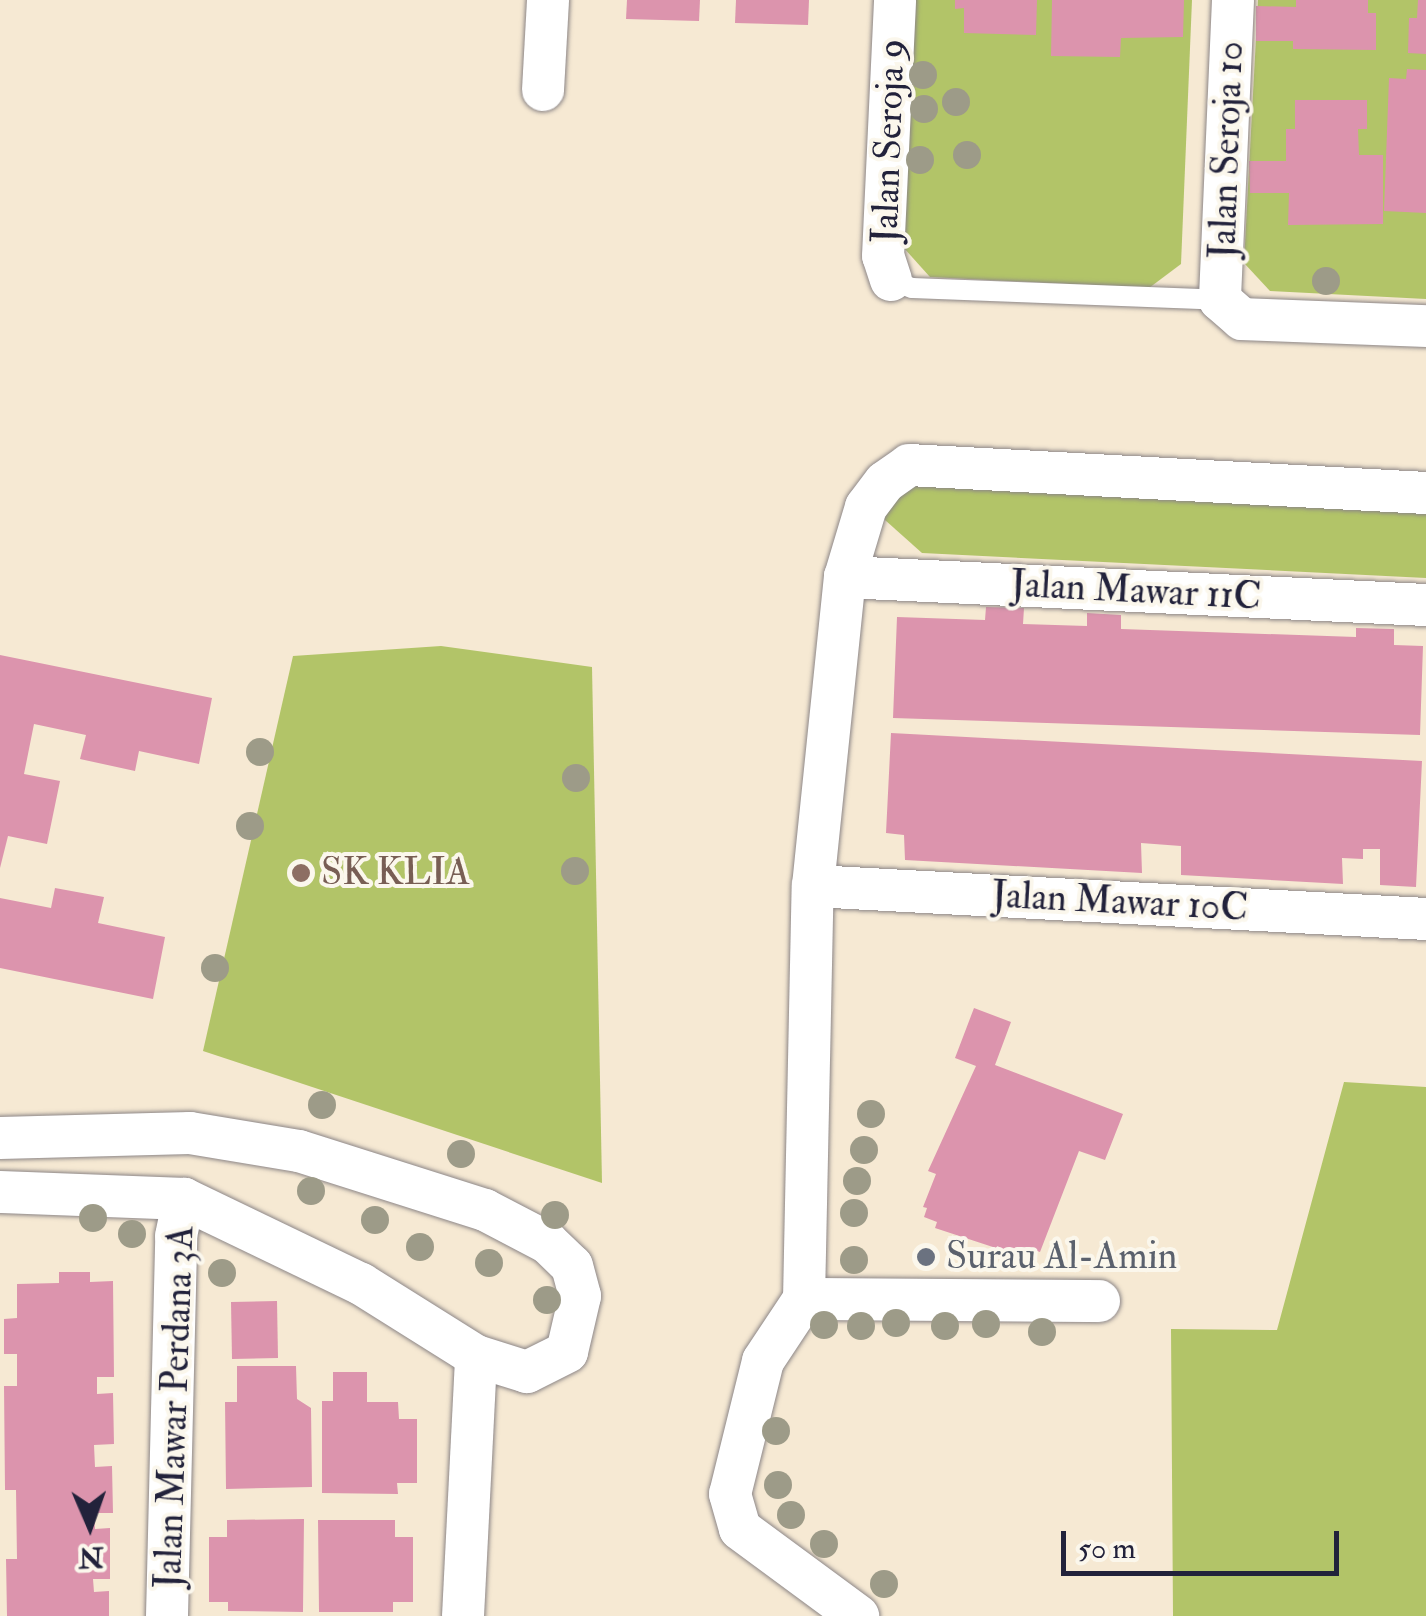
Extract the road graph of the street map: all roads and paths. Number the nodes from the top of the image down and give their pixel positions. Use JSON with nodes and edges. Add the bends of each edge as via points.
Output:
{"nodes":[{"id":1,"x":548,"y":0,"type":"edge"},
{"id":2,"x":894,"y":0,"type":"edge"},
{"id":3,"x":1233,"y":0,"type":"edge"},
{"id":4,"x":543,"y":90,"type":"dead end"},
{"id":5,"x":891,"y":280,"type":"joint"},
{"id":6,"x":1220,"y":300,"type":"junction"},
{"id":7,"x":1426,"y":326,"type":"edge"},
{"id":8,"x":1426,"y":492,"type":"edge"},
{"id":9,"x":846,"y":577,"type":"junction"},
{"id":10,"x":1426,"y":605,"type":"edge"},
{"id":11,"x":813,"y":886,"type":"junction"},
{"id":12,"x":1426,"y":919,"type":"edge"},
{"id":13,"x":0,"y":1138,"type":"edge"},
{"id":14,"x":0,"y":1192,"type":"edge"},
{"id":15,"x":184,"y":1199,"type":"junction"},
{"id":16,"x":804,"y":1300,"type":"junction"},
{"id":17,"x":1099,"y":1302,"type":"dead end"},
{"id":18,"x":476,"y":1356,"type":"junction"},
{"id":19,"x":167,"y":1616,"type":"edge"},
{"id":20,"x":463,"y":1616,"type":"edge"},
{"id":21,"x":858,"y":1616,"type":"edge"}],
"edges":[{"from":1,"to":4,"type":"street"},
{"from":2,"to":5,"type":"street","name":"Jalan Seroja 9","via":[[883,256]]},
{"from":3,"to":6,"type":"street","name":"Jalan Seroja 10"},
{"from":5,"to":6,"type":"lane","via":[[912,288]]},
{"from":6,"to":7,"type":"street","via":[[1242,319]]},
{"from":8,"to":9,"type":"street","via":[[909,465],[884,482],[866,507]]},
{"from":9,"to":10,"type":"street","name":"Jalan Mawar 11C"},
{"from":9,"to":11,"type":"street"},
{"from":11,"to":12,"type":"street","name":"Jalan Mawar 10C"},
{"from":11,"to":16,"type":"street"},
{"from":13,"to":18,"type":"street","via":[[190,1133],[300,1151],[485,1210],[548,1243],[572,1266],[580,1296],[567,1352],[527,1372]]},
{"from":14,"to":15,"type":"street"},
{"from":15,"to":18,"type":"street","via":[[361,1284]]},
{"from":15,"to":19,"type":"street","name":"Jalan Mawar Perdana 3A","via":[[176,1236]]},
{"from":16,"to":17,"type":"street"},
{"from":16,"to":21,"type":"street","via":[[763,1362],[730,1494],[740,1529]]},
{"from":18,"to":20,"type":"street"}]}
